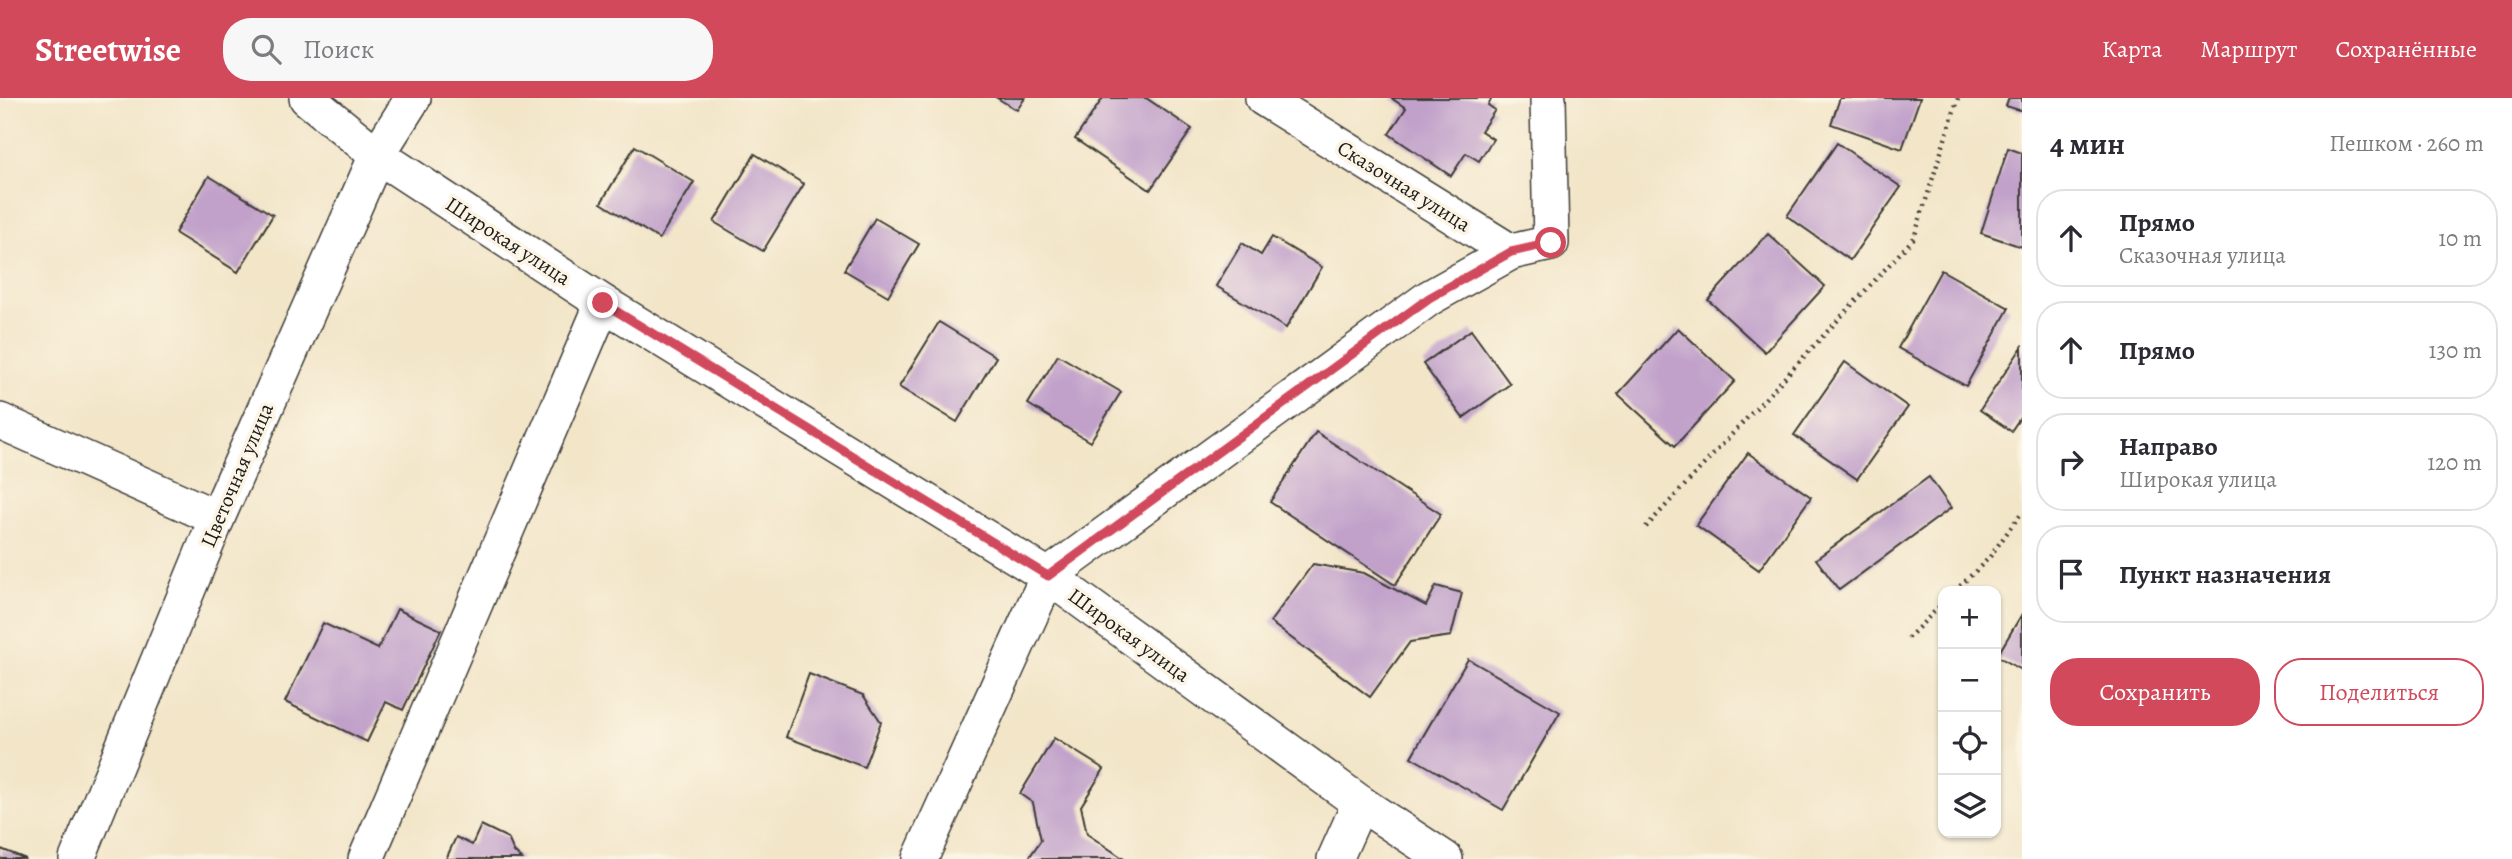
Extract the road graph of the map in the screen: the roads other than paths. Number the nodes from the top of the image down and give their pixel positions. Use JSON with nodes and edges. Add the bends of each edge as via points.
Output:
{"nodes":[{"id":1,"x":307,"y":98,"type":"edge"},
{"id":2,"x":413,"y":98,"type":"edge"},
{"id":3,"x":1263,"y":98,"type":"edge"},
{"id":4,"x":1548,"y":98,"type":"edge"},
{"id":5,"x":377,"y":155,"type":"junction"},
{"id":6,"x":1511,"y":252,"type":"junction"},
{"id":7,"x":603,"y":303,"type":"junction"},
{"id":8,"x":0,"y":421,"type":"edge"},
{"id":9,"x":217,"y":519,"type":"junction"},
{"id":10,"x":1048,"y":576,"type":"junction"},
{"id":11,"x":1360,"y":803,"type":"junction"},
{"id":12,"x":77,"y":859,"type":"edge"},
{"id":13,"x":366,"y":859,"type":"edge"},
{"id":14,"x":920,"y":859,"type":"edge"},
{"id":15,"x":1335,"y":859,"type":"edge"},
{"id":16,"x":1445,"y":859,"type":"edge"}],
"edges":[{"from":1,"to":5,"type":"street","name":"Широкая улица"},
{"from":2,"to":5,"type":"street","name":"Цветочная улица"},
{"from":3,"to":6,"type":"street","name":"Сказочная улица"},
{"from":4,"to":6,"type":"street","via":[[1551,243]]},
{"from":5,"to":7,"type":"street","name":"Широкая улица"},
{"from":5,"to":9,"type":"street","name":"Цветочная улица"},
{"from":6,"to":10,"type":"street","via":[[1429,298]]},
{"from":7,"to":10,"type":"street","name":"Широкая улица"},
{"from":7,"to":13,"type":"street"},
{"from":8,"to":9,"type":"street"},
{"from":9,"to":12,"type":"street","name":"Цветочная улица"},
{"from":10,"to":11,"type":"street","name":"Широкая улица"},
{"from":10,"to":14,"type":"street"},
{"from":11,"to":15,"type":"street"},
{"from":11,"to":16,"type":"street","name":"Широкая улица"}]}
